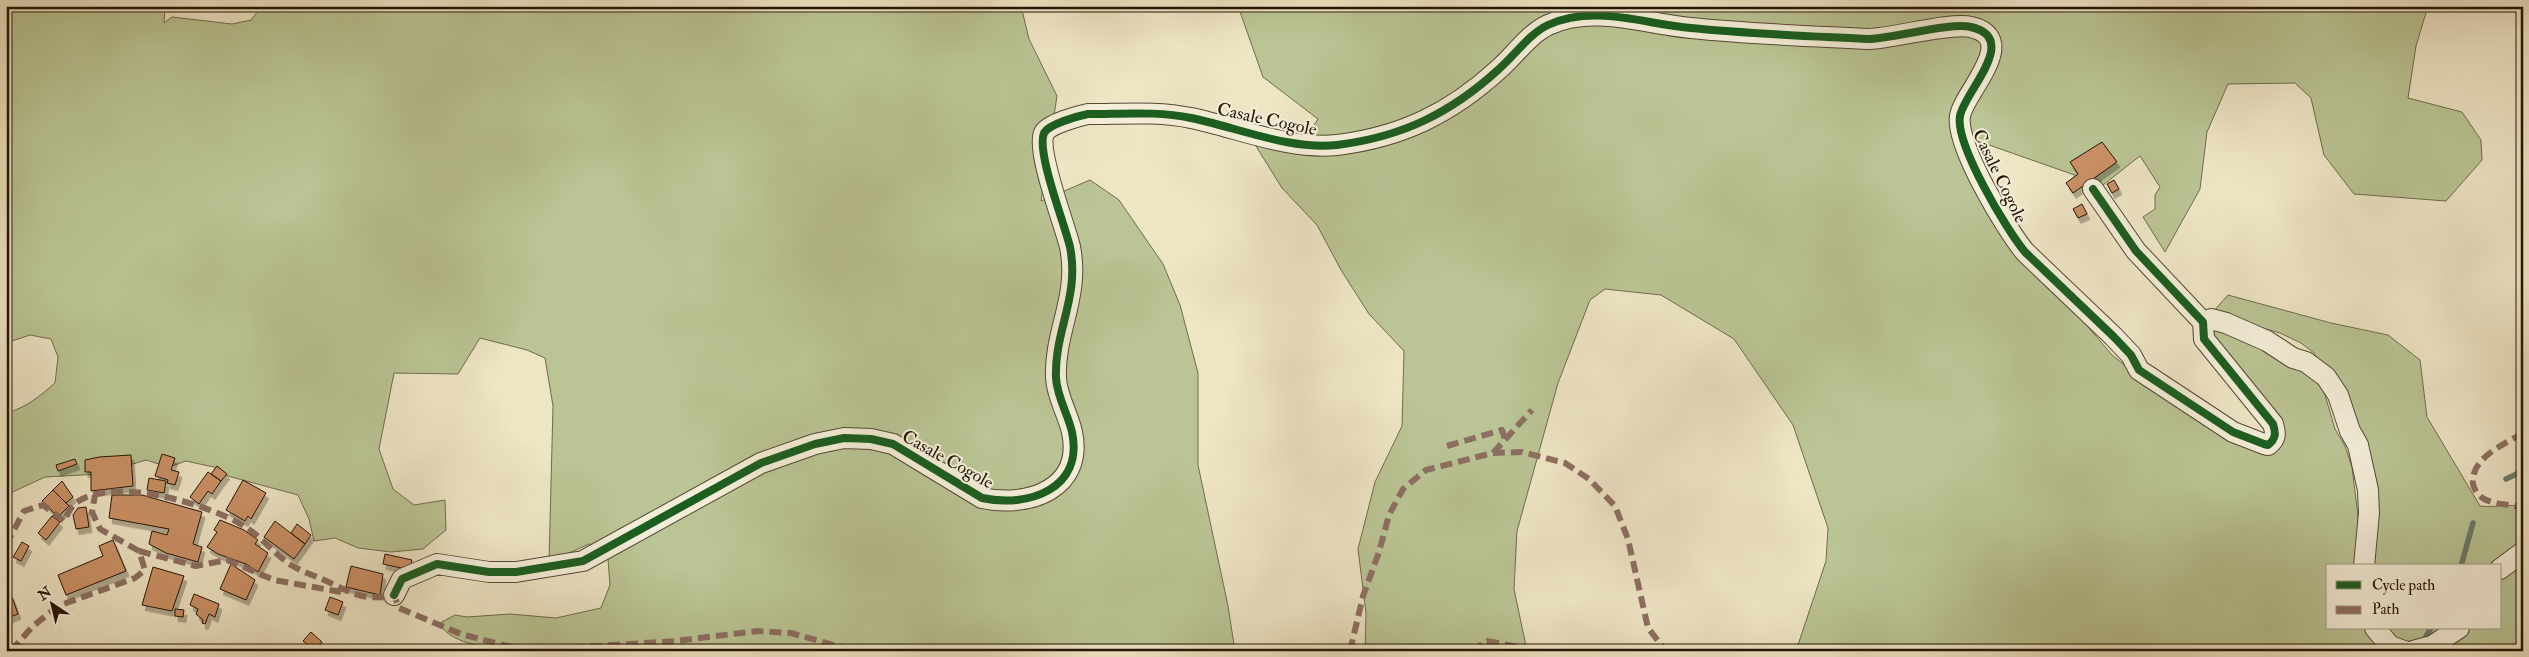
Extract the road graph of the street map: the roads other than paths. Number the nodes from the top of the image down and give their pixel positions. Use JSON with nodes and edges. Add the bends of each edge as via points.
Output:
{"nodes":[{"id":1,"x":2092,"y":189,"type":"dead end"},
{"id":2,"x":2203,"y":322,"type":"junction"},
{"id":3,"x":2523,"y":552,"type":"edge"},
{"id":4,"x":2364,"y":564,"type":"edge"},
{"id":5,"x":2502,"y":568,"type":"edge"},
{"id":6,"x":394,"y":595,"type":"dead end"},
{"id":7,"x":2377,"y":630,"type":"edge"},
{"id":8,"x":2456,"y":630,"type":"edge"},
{"id":9,"x":2404,"y":651,"type":"edge"},
{"id":10,"x":2413,"y":651,"type":"edge"}],
"edges":[{"from":1,"to":2,"type":"street","name":"Casale Cogole","via":[[2136,251]]},
{"from":2,"to":4,"type":"street","via":[[2211,319],[2226,323],[2306,362],[2326,377],[2338,395],[2358,445],[2368,490]]},
{"from":2,"to":6,"type":"street","name":"Casale Cogole","via":[[2204,339],[2272,424],[2275,437],[2268,445],[2233,432],[2139,370],[2131,355],[2014,238],[1976,168],[1961,131],[1960,116],[1964,104],[1985,70],[1992,51],[1989,39],[1978,29],[1962,26],[1888,39],[1869,39],[1690,28],[1605,15],[1587,16],[1549,25],[1458,103],[1424,122],[1375,138],[1338,145],[1306,146],[1165,114],[1088,114],[1047,130],[1043,135],[1044,154],[1070,247],[1073,274],[1056,376],[1072,432],[1074,453],[1067,470],[1050,492],[1022,500],[982,498],[893,444],[844,438],[815,444],[760,463],[583,561],[516,572],[489,572],[437,564],[402,579]]},
{"from":3,"to":5,"type":"street"},
{"from":7,"to":9,"type":"street","via":[[2390,646]]},
{"from":8,"to":10,"type":"street","via":[[2432,646]]}]}
